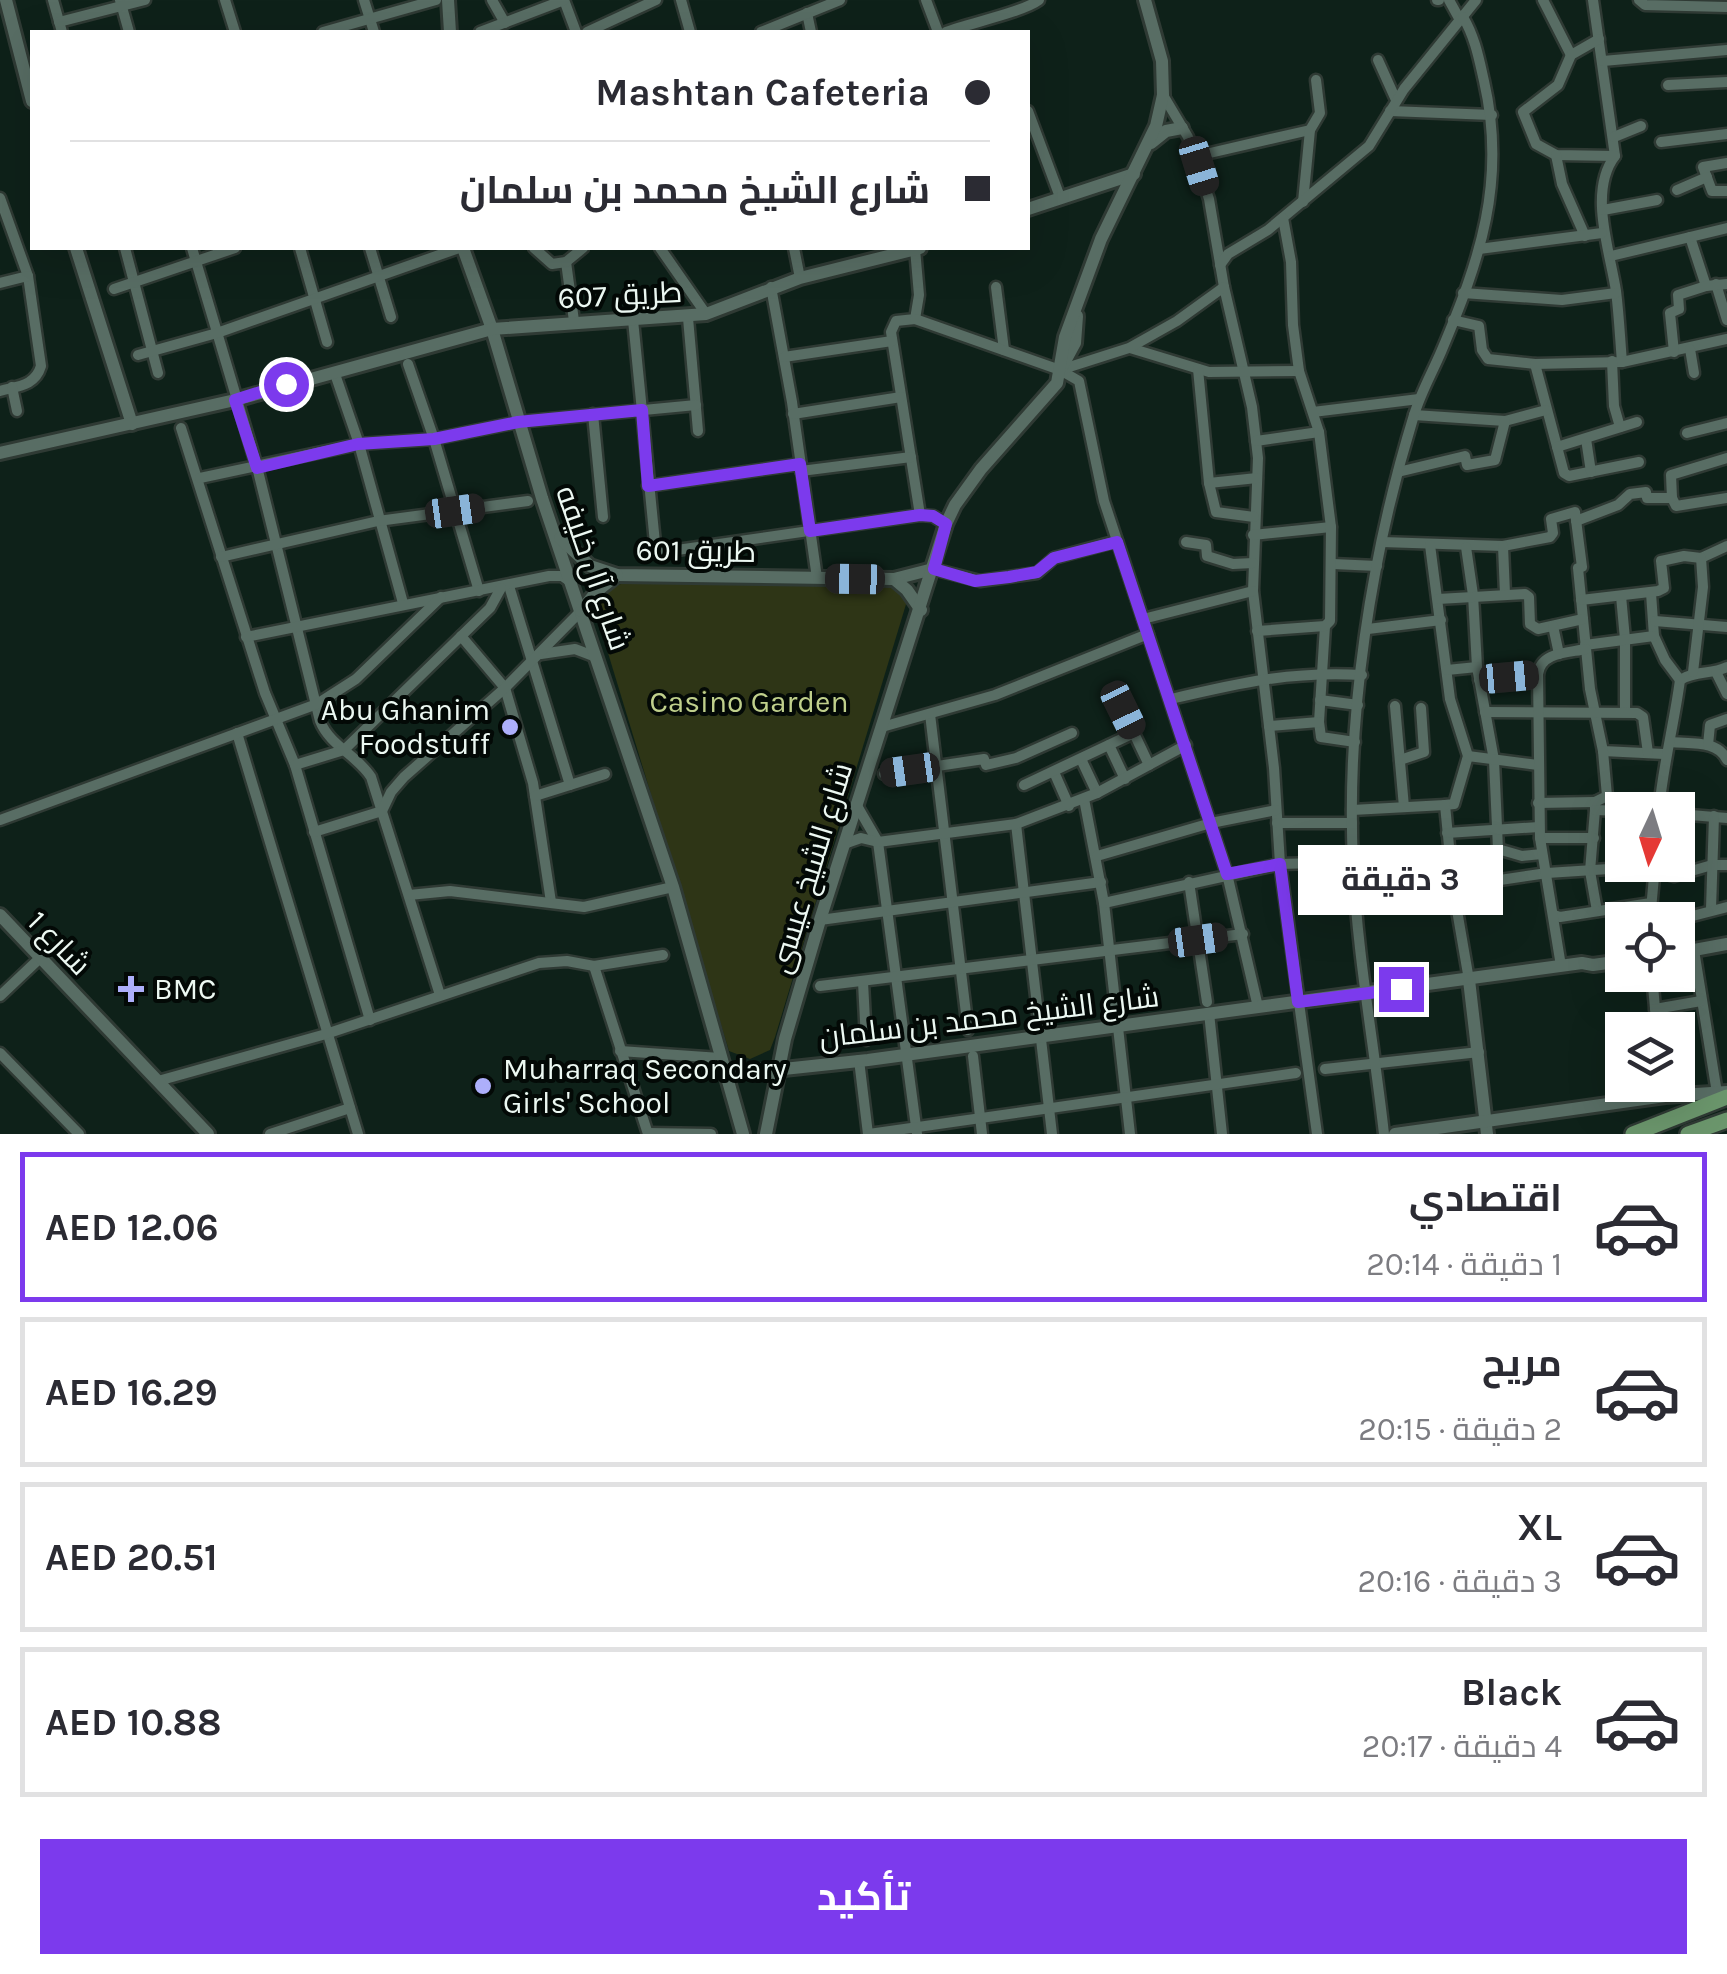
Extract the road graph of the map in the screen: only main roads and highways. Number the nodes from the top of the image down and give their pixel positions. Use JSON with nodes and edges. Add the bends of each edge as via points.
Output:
{"nodes":[{"id":1,"x":1724,"y":1094,"type":"edge"},
{"id":2,"x":1727,"y":1120,"type":"edge"},
{"id":3,"x":1633,"y":1134,"type":"edge"},
{"id":4,"x":1688,"y":1134,"type":"edge"}],
"edges":[{"from":1,"to":3,"type":"main road"},
{"from":2,"to":4,"type":"main road"}]}
